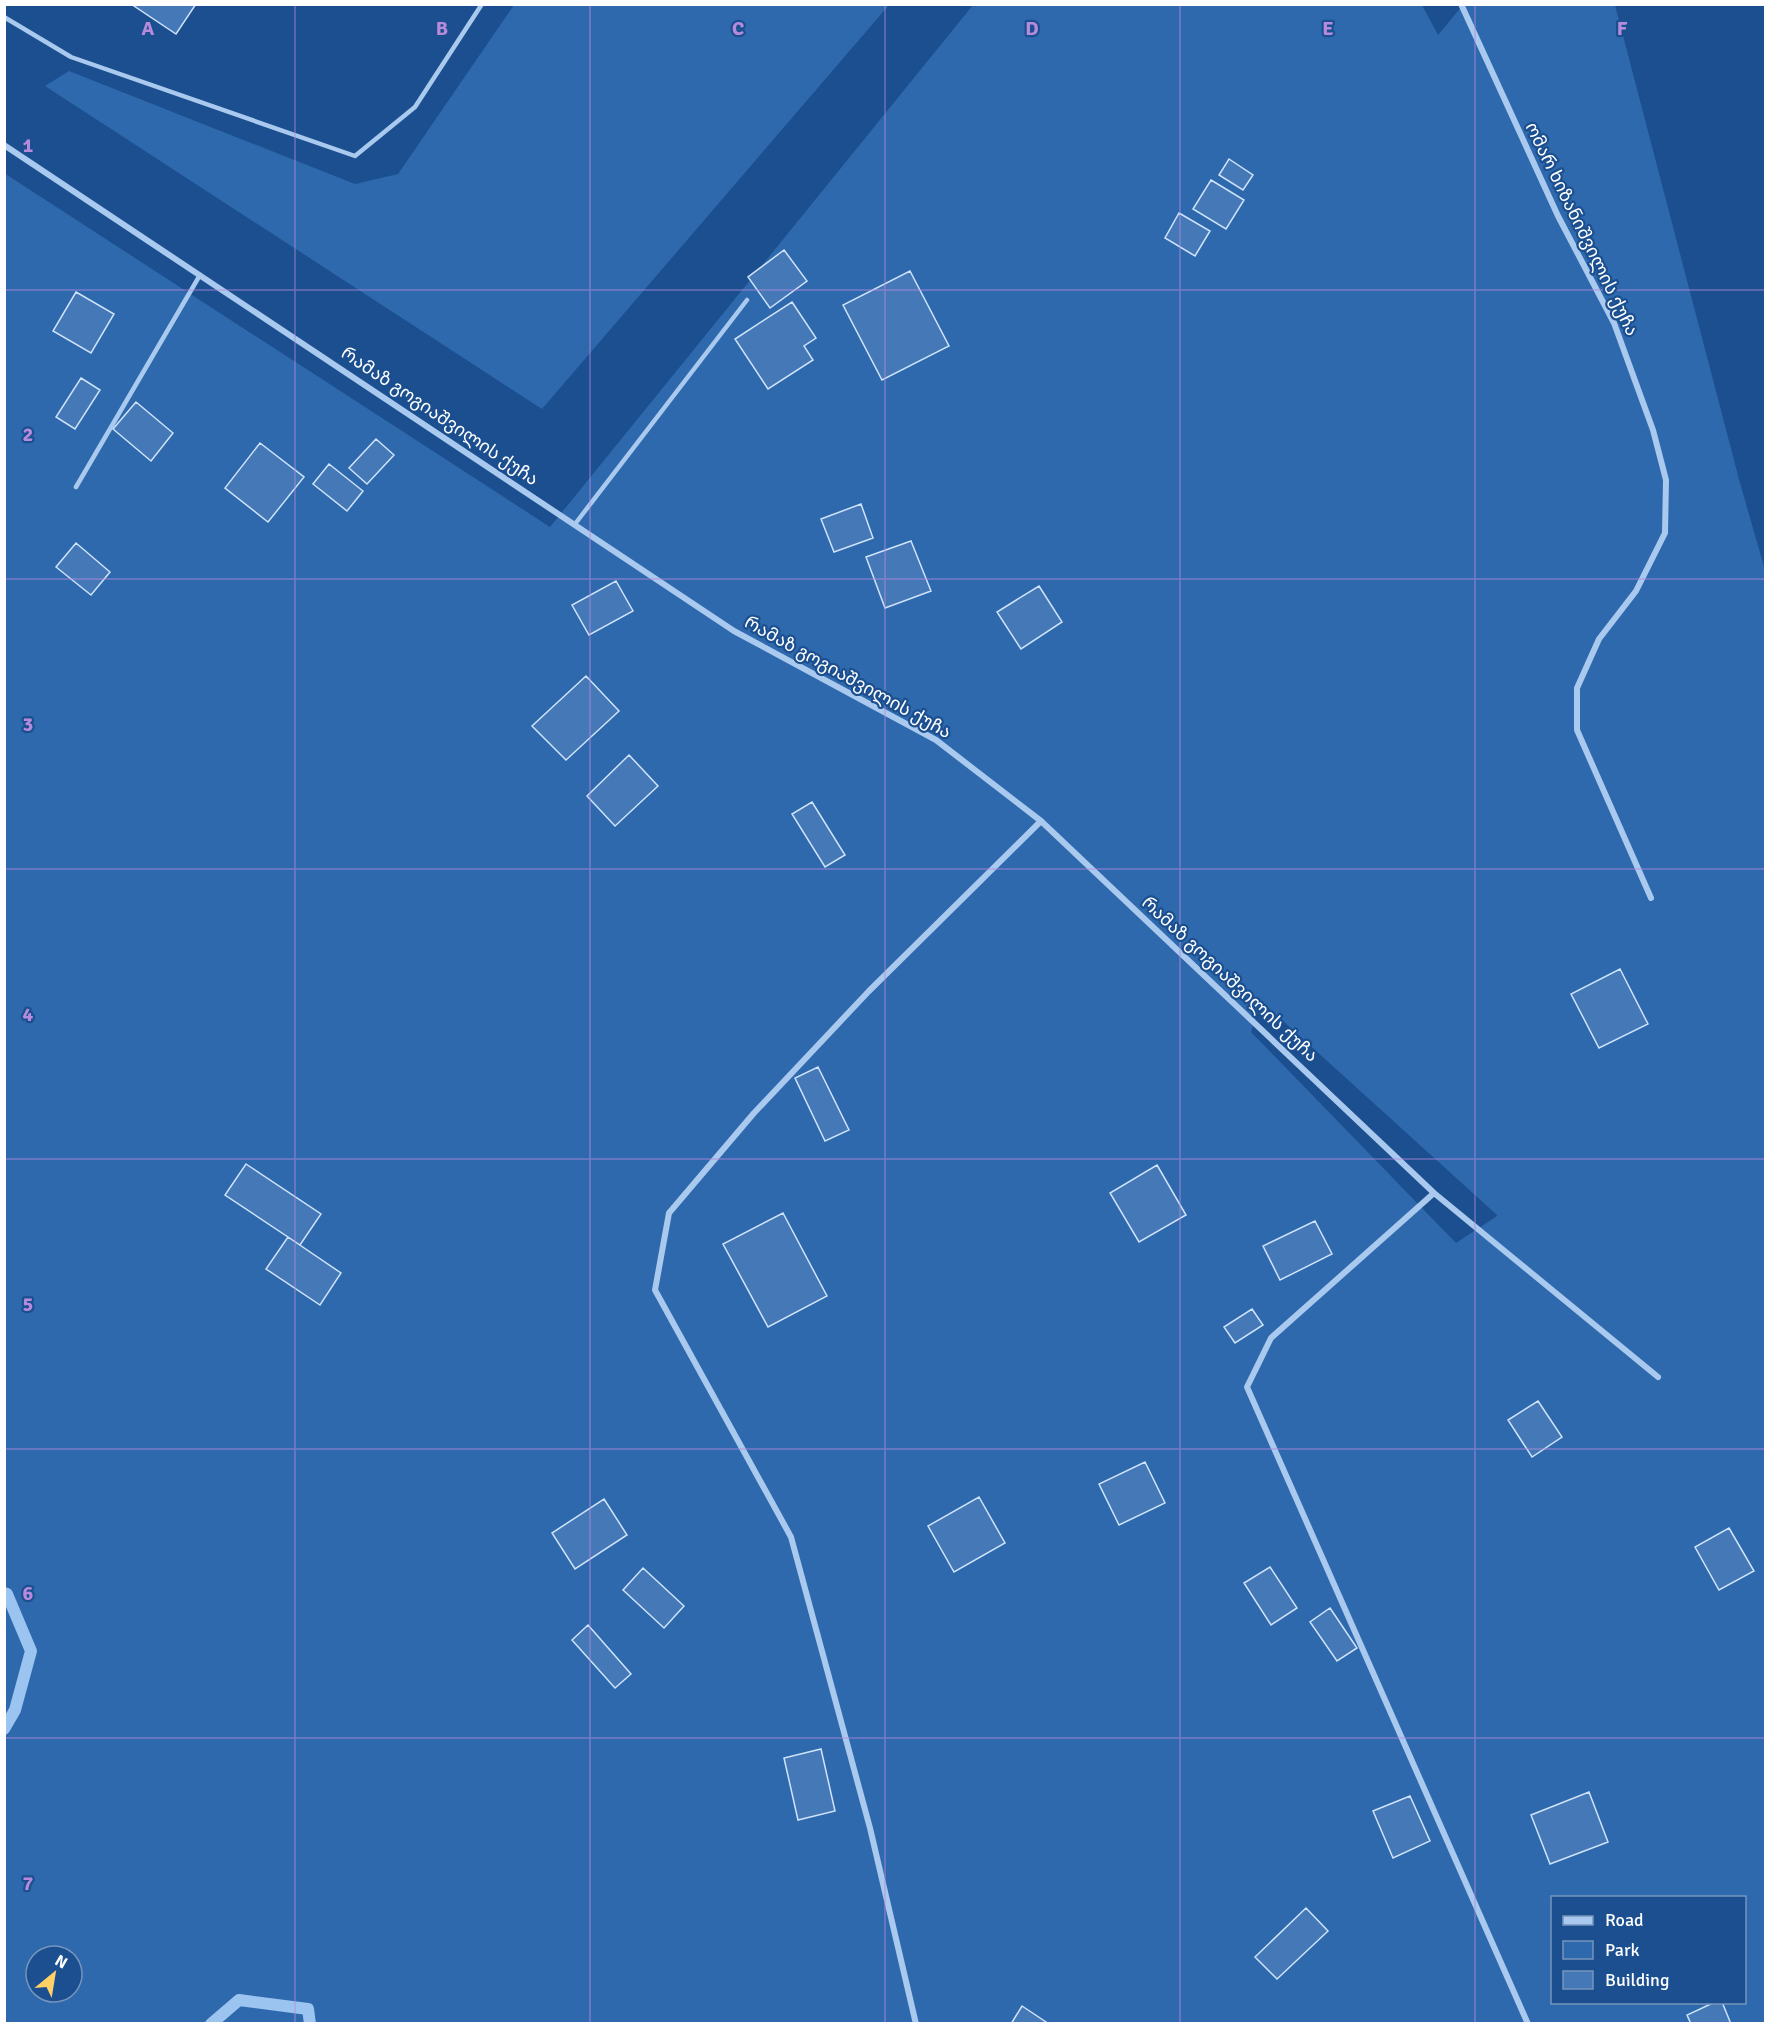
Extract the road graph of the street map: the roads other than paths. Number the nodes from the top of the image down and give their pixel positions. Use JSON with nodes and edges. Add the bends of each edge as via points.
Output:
{"nodes":[{"id":1,"x":482,"y":4,"type":"edge"},
{"id":2,"x":1461,"y":4,"type":"edge"},
{"id":3,"x":4,"y":17,"type":"edge"},
{"id":4,"x":4,"y":145,"type":"edge"},
{"id":5,"x":200,"y":275,"type":"junction"},
{"id":6,"x":747,"y":300,"type":"dead end"},
{"id":7,"x":76,"y":487,"type":"dead end"},
{"id":8,"x":575,"y":524,"type":"junction"},
{"id":9,"x":1041,"y":820,"type":"junction"},
{"id":10,"x":1651,"y":898,"type":"dead end"},
{"id":11,"x":1434,"y":1193,"type":"junction"},
{"id":12,"x":1658,"y":1377,"type":"dead end"},
{"id":13,"x":916,"y":2024,"type":"edge"},
{"id":14,"x":1528,"y":2024,"type":"edge"}],
"edges":[{"from":1,"to":3,"type":"lane","via":[[415,107],[356,156],[71,57]]},
{"from":2,"to":10,"type":"street","name":"ომარ ხიზანიშვილის ქუჩა","via":[[1558,216],[1614,323],[1653,430],[1666,480],[1665,533],[1636,591],[1599,639],[1577,688],[1576,730]]},
{"from":4,"to":5,"type":"street","name":"რამაზ გოგიაშვილის ქუჩა"},
{"from":5,"to":7,"type":"lane"},
{"from":5,"to":8,"type":"street","name":"რამაზ გოგიაშვილის ქუჩა"},
{"from":6,"to":8,"type":"lane"},
{"from":8,"to":9,"type":"street","name":"რამაზ გოგიაშვილის ქუჩა","via":[[734,631],[936,740]]},
{"from":9,"to":11,"type":"street","name":"რამაზ გოგიაშვილის ქუჩა"},
{"from":9,"to":13,"type":"street","via":[[754,1113],[669,1213],[655,1290],[791,1537],[870,1827]]},
{"from":11,"to":12,"type":"street","name":"რამაზ გოგიაშვილის ქუჩა"},
{"from":11,"to":14,"type":"street","via":[[1271,1338],[1247,1387]]}]}
